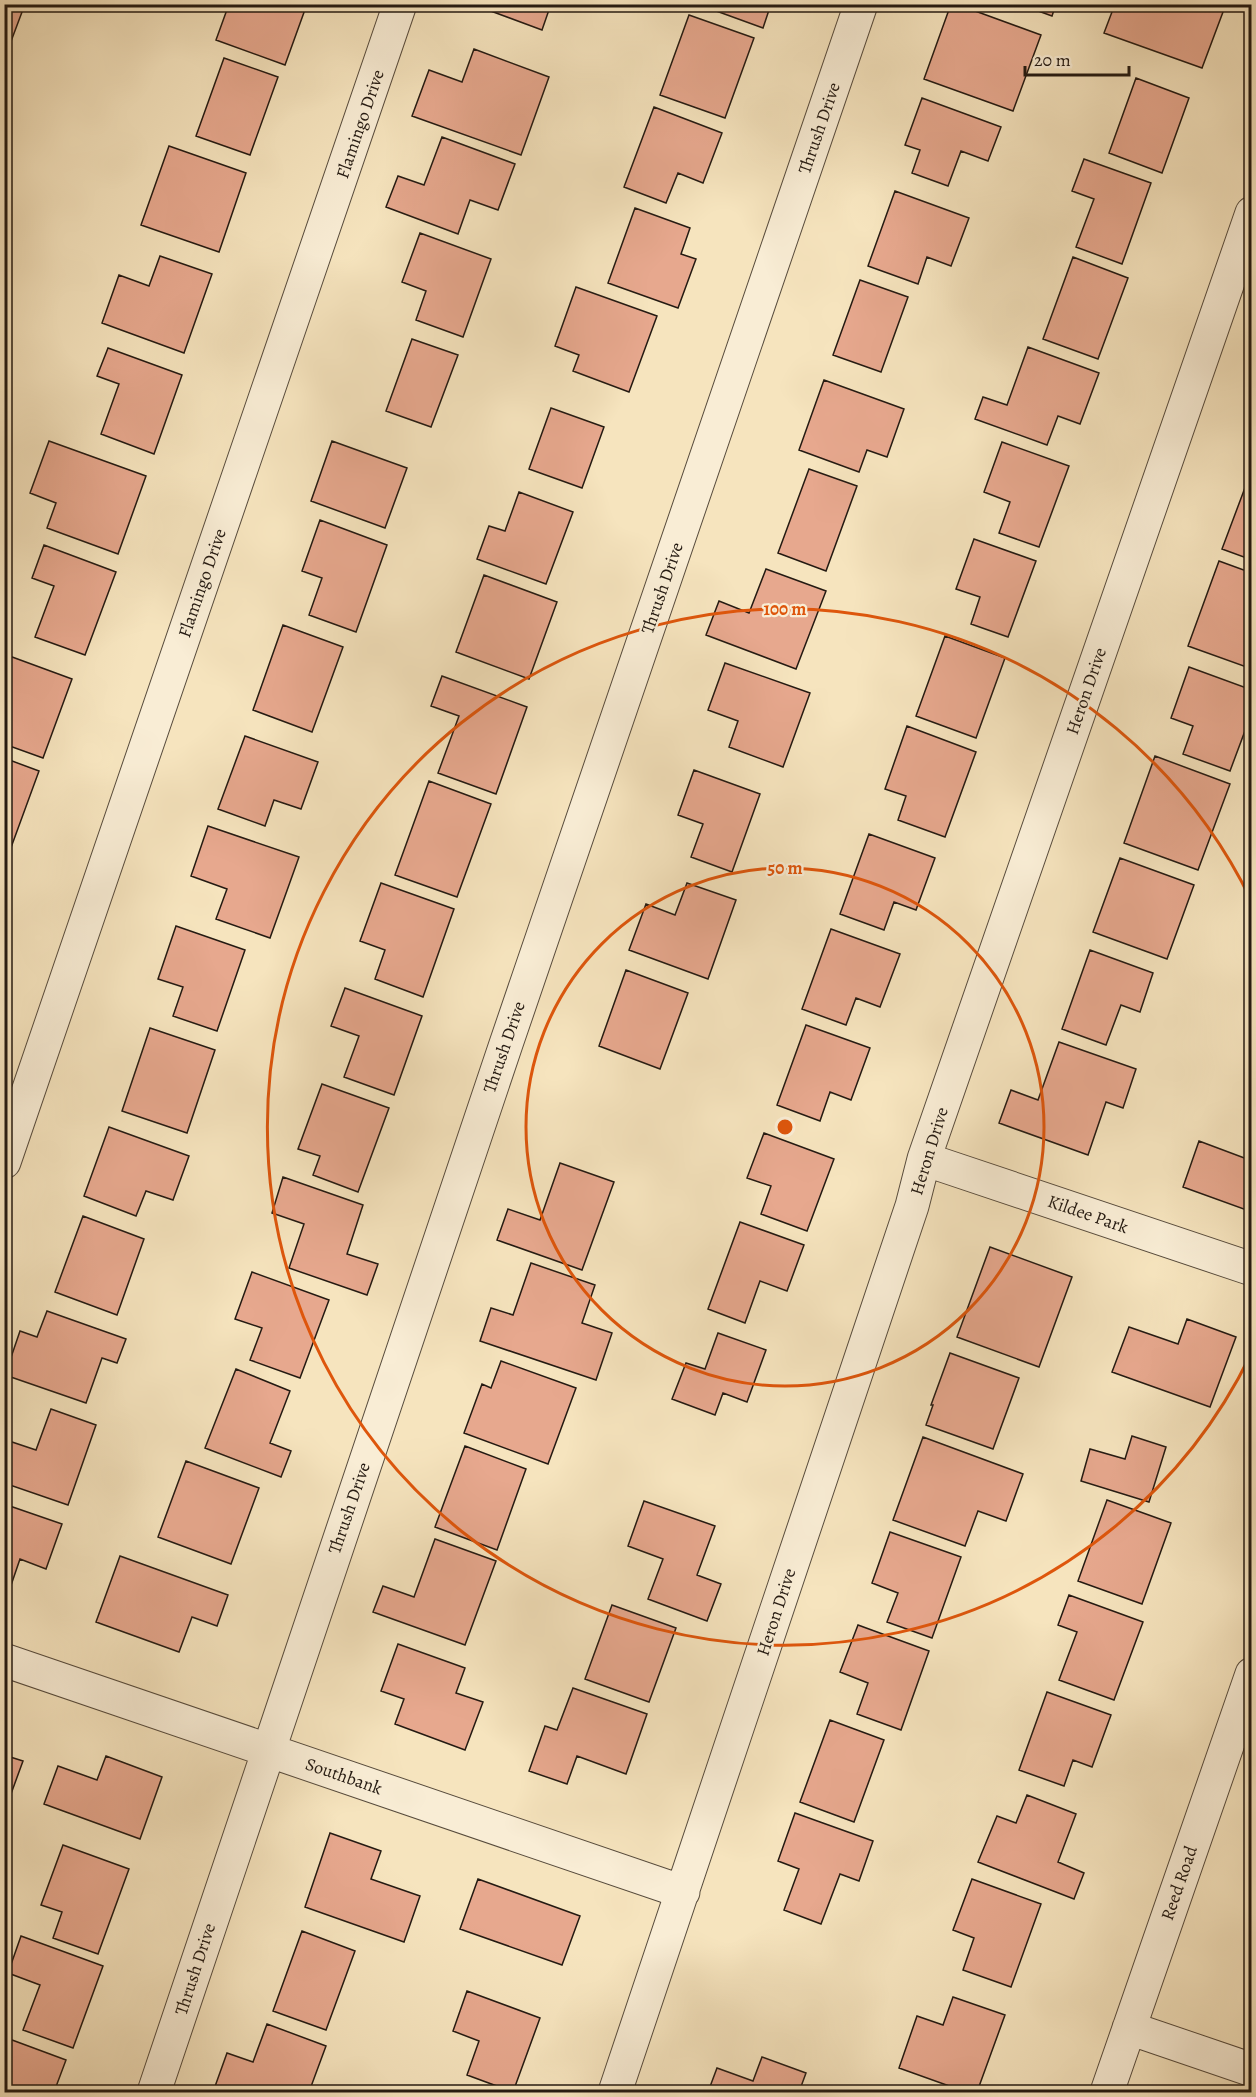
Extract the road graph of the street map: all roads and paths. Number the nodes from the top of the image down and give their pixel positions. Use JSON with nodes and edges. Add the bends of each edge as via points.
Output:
{"nodes":[{"id":1,"x":400,"y":4,"type":"edge"},
{"id":2,"x":861,"y":4,"type":"edge"},
{"id":3,"x":1251,"y":213,"type":"edge"},
{"id":4,"x":924,"y":1159,"type":"junction"},
{"id":5,"x":4,"y":1162,"type":"edge"},
{"id":6,"x":1251,"y":1269,"type":"edge"},
{"id":7,"x":4,"y":1660,"type":"edge"},
{"id":8,"x":1251,"y":1674,"type":"edge"},
{"id":9,"x":268,"y":1750,"type":"junction"},
{"id":10,"x":683,"y":1892,"type":"junction"},
{"id":11,"x":1129,"y":2028,"type":"junction"},
{"id":12,"x":1251,"y":2070,"type":"edge"},
{"id":13,"x":154,"y":2092,"type":"edge"},
{"id":14,"x":615,"y":2092,"type":"edge"},
{"id":15,"x":1107,"y":2092,"type":"edge"}],
"edges":[{"from":1,"to":5,"type":"street","name":"Flamingo Drive"},
{"from":2,"to":9,"type":"street","name":"Thrush Drive"},
{"from":3,"to":4,"type":"street","name":"Heron Drive"},
{"from":4,"to":6,"type":"street","name":"Kildee Park"},
{"from":4,"to":10,"type":"street","name":"Heron Drive","via":[[912,1206]]},
{"from":7,"to":9,"type":"street","name":"Southbank"},
{"from":8,"to":11,"type":"street","name":"Reed Road"},
{"from":9,"to":10,"type":"street","name":"Southbank"},
{"from":9,"to":13,"type":"street","name":"Thrush Drive"},
{"from":10,"to":14,"type":"street","name":"Heron Drive"},
{"from":11,"to":12,"type":"street"},
{"from":11,"to":15,"type":"street","name":"Reed Road"}]}
